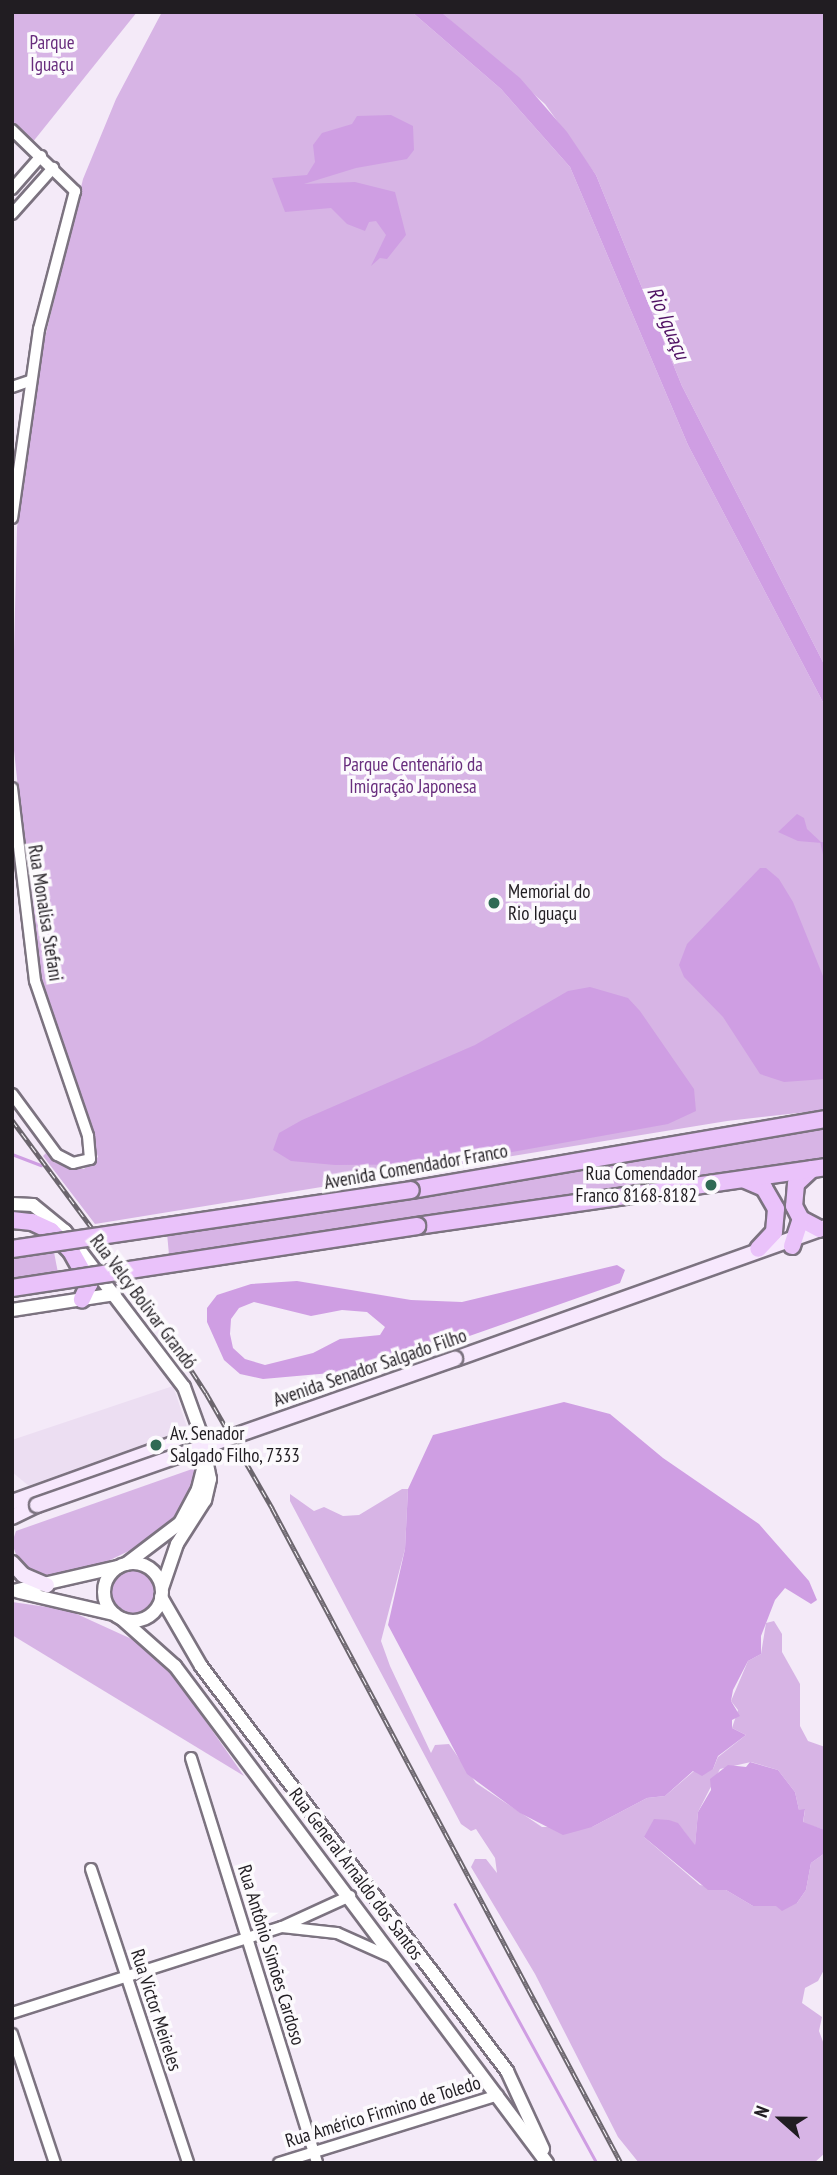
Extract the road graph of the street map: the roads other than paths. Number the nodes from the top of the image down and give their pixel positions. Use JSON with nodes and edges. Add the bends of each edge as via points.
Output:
{"nodes":[{"id":1,"x":12,"y":130,"type":"edge"},
{"id":2,"x":41,"y":156,"type":"junction"},
{"id":3,"x":53,"y":168,"type":"junction"},
{"id":4,"x":12,"y":189,"type":"edge"},
{"id":5,"x":12,"y":214,"type":"edge"},
{"id":6,"x":29,"y":380,"type":"junction"},
{"id":7,"x":12,"y":387,"type":"edge"},
{"id":8,"x":15,"y":474,"type":"edge"},
{"id":9,"x":12,"y":517,"type":"edge"},
{"id":10,"x":12,"y":788,"type":"edge"},
{"id":11,"x":12,"y":1094,"type":"edge"},
{"id":12,"x":825,"y":1119,"type":"edge"},
{"id":13,"x":819,"y":1168,"type":"edge"},
{"id":14,"x":735,"y":1179,"type":"junction"},
{"id":15,"x":12,"y":1204,"type":"edge"},
{"id":16,"x":801,"y":1219,"type":"junction"},
{"id":17,"x":12,"y":1220,"type":"edge"},
{"id":18,"x":823,"y":1230,"type":"edge"},
{"id":19,"x":794,"y":1241,"type":"junction"},
{"id":20,"x":12,"y":1249,"type":"edge"},
{"id":21,"x":758,"y":1249,"type":"junction"},
{"id":22,"x":716,"y":1268,"type":"junction"},
{"id":23,"x":105,"y":1282,"type":"junction"},
{"id":24,"x":12,"y":1288,"type":"edge"},
{"id":25,"x":115,"y":1294,"type":"junction"},
{"id":26,"x":89,"y":1298,"type":"junction"},
{"id":27,"x":12,"y":1310,"type":"edge"},
{"id":28,"x":201,"y":1434,"type":"junction"},
{"id":29,"x":205,"y":1456,"type":"junction"},
{"id":30,"x":13,"y":1514,"type":"edge"},
{"id":31,"x":12,"y":1563,"type":"edge"},
{"id":32,"x":122,"y":1566,"type":"junction"},
{"id":33,"x":47,"y":1585,"type":"junction"},
{"id":34,"x":13,"y":1591,"type":"edge"},
{"id":35,"x":161,"y":1593,"type":"junction"},
{"id":36,"x":118,"y":1616,"type":"junction"},
{"id":37,"x":191,"y":1758,"type":"dead end"},
{"id":38,"x":319,"y":1820,"type":"junction"},
{"id":39,"x":303,"y":1834,"type":"junction"},
{"id":40,"x":91,"y":1869,"type":"dead end"},
{"id":41,"x":350,"y":1896,"type":"junction"},
{"id":42,"x":282,"y":1927,"type":"junction"},
{"id":43,"x":246,"y":1937,"type":"junction"},
{"id":44,"x":395,"y":1959,"type":"junction"},
{"id":45,"x":127,"y":1976,"type":"junction"},
{"id":46,"x":460,"y":2009,"type":"junction"},
{"id":47,"x":12,"y":2013,"type":"edge"},
{"id":48,"x":443,"y":2021,"type":"junction"},
{"id":49,"x":12,"y":2034,"type":"edge"},
{"id":50,"x":498,"y":2095,"type":"junction"},
{"id":51,"x":313,"y":2151,"type":"junction"},
{"id":52,"x":55,"y":2163,"type":"edge"},
{"id":53,"x":188,"y":2163,"type":"edge"},
{"id":54,"x":279,"y":2163,"type":"edge"},
{"id":55,"x":317,"y":2163,"type":"edge"},
{"id":56,"x":547,"y":2163,"type":"edge"}],
"edges":[{"from":1,"to":2,"type":"street"},
{"from":2,"to":3,"type":"street"},
{"from":2,"to":4,"type":"street"},
{"from":3,"to":5,"type":"street"},
{"from":3,"to":6,"type":"street","via":[[75,191]]},
{"from":6,"to":7,"type":"street"},
{"from":6,"to":8,"type":"street"},
{"from":8,"to":9,"type":"street"},
{"from":10,"to":11,"type":"street","name":"Rua Monalisa Stefani","via":[[35,981],[88,1136],[90,1159],[73,1163],[57,1155]]},
{"from":12,"to":20,"type":"highway","name":"Avenida Comendador Franco","bridge":true,"via":[[411,1190]]},
{"from":13,"to":14,"type":"highway"},
{"from":13,"to":16,"type":"highway","via":[[794,1191],[794,1206]]},
{"from":14,"to":21,"type":"highway","via":[[758,1184],[776,1209],[774,1232]]},
{"from":14,"to":24,"type":"highway","bridge":true},
{"from":15,"to":23,"type":"street","name":"Rua Velcy Bolivar Grandó","via":[[33,1205],[58,1224]]},
{"from":16,"to":18,"type":"highway"},
{"from":16,"to":19,"type":"highway"},
{"from":17,"to":26,"type":"highway","via":[[32,1222],[51,1231],[71,1251],[89,1283]]},
{"from":18,"to":19,"type":"main road","name":"Avenida Senador Salgado Filho"},
{"from":19,"to":21,"type":"main road","name":"Avenida Senador Salgado Filho"},
{"from":19,"to":22,"type":"main road","name":"Avenida Senador Salgado Filho"},
{"from":21,"to":22,"type":"main road","name":"Avenida Senador Salgado Filho"},
{"from":22,"to":30,"type":"main road","name":"Avenida Senador Salgado Filho","bridge":true},
{"from":23,"to":25,"type":"street","name":"Rua Velcy Bolivar Grandó"},
{"from":23,"to":26,"type":"street"},
{"from":25,"to":26,"type":"street"},
{"from":25,"to":28,"type":"street","name":"Rua Velcy Bolivar Grandó","via":[[184,1387]]},
{"from":26,"to":27,"type":"street"},
{"from":28,"to":29,"type":"street","name":"Rua Velcy Bolivar Grandó"},
{"from":28,"to":30,"type":"main road"},
{"from":29,"to":32,"type":"street","name":"Rua Velcy Bolivar Grandó","via":[[198,1489],[180,1522]]},
{"from":29,"to":35,"type":"street","name":"Rua Velcy Bolivar Grandó","via":[[210,1479],[205,1500],[177,1544]]},
{"from":31,"to":33,"type":"main road","via":[[23,1576]]},
{"from":32,"to":33,"type":"street"},
{"from":32,"to":35,"type":"street","via":[[148,1567]]},
{"from":32,"to":36,"type":"street","via":[[104,1590]]},
{"from":33,"to":34,"type":"street"},
{"from":34,"to":36,"type":"street"},
{"from":35,"to":36,"type":"street","via":[[147,1617]]},
{"from":35,"to":38,"type":"street","name":"Rua General Arnaldo dos Santos","via":[[201,1666]]},
{"from":36,"to":39,"type":"street","name":"Rua General Arnaldo dos Santos","via":[[175,1666]]},
{"from":37,"to":43,"type":"street","name":"Rua Antônio Simões Cardoso"},
{"from":38,"to":39,"type":"street","via":[[307,1823]]},
{"from":38,"to":46,"type":"street","name":"Rua General Arnaldo dos Santos"},
{"from":39,"to":41,"type":"street","name":"Rua General Arnaldo dos Santos"},
{"from":40,"to":45,"type":"street","name":"Rua Victor Meireles"},
{"from":41,"to":42,"type":"street"},
{"from":41,"to":44,"type":"street","name":"Rua General Arnaldo dos Santos"},
{"from":42,"to":43,"type":"street"},
{"from":42,"to":44,"type":"street","via":[[337,1933]]},
{"from":43,"to":45,"type":"street"},
{"from":43,"to":51,"type":"street","name":"Rua Antônio Simões Cardoso"},
{"from":44,"to":48,"type":"street","name":"Rua General Arnaldo dos Santos"},
{"from":45,"to":47,"type":"street"},
{"from":45,"to":53,"type":"street","name":"Rua Victor Meireles"},
{"from":46,"to":48,"type":"street","via":[[457,2022]]},
{"from":46,"to":56,"type":"street","name":"Rua General Arnaldo dos Santos","via":[[518,2091]]},
{"from":48,"to":50,"type":"street","name":"Rua General Arnaldo dos Santos"},
{"from":49,"to":52,"type":"street"},
{"from":50,"to":51,"type":"street","name":"Rua Américo Firmino de Toledo"},
{"from":50,"to":56,"type":"street","name":"Rua General Arnaldo dos Santos"},
{"from":51,"to":54,"type":"street","name":"Rua Américo Firmino de Toledo"},
{"from":51,"to":55,"type":"street","name":"Rua Antônio Simões Cardoso"}]}
